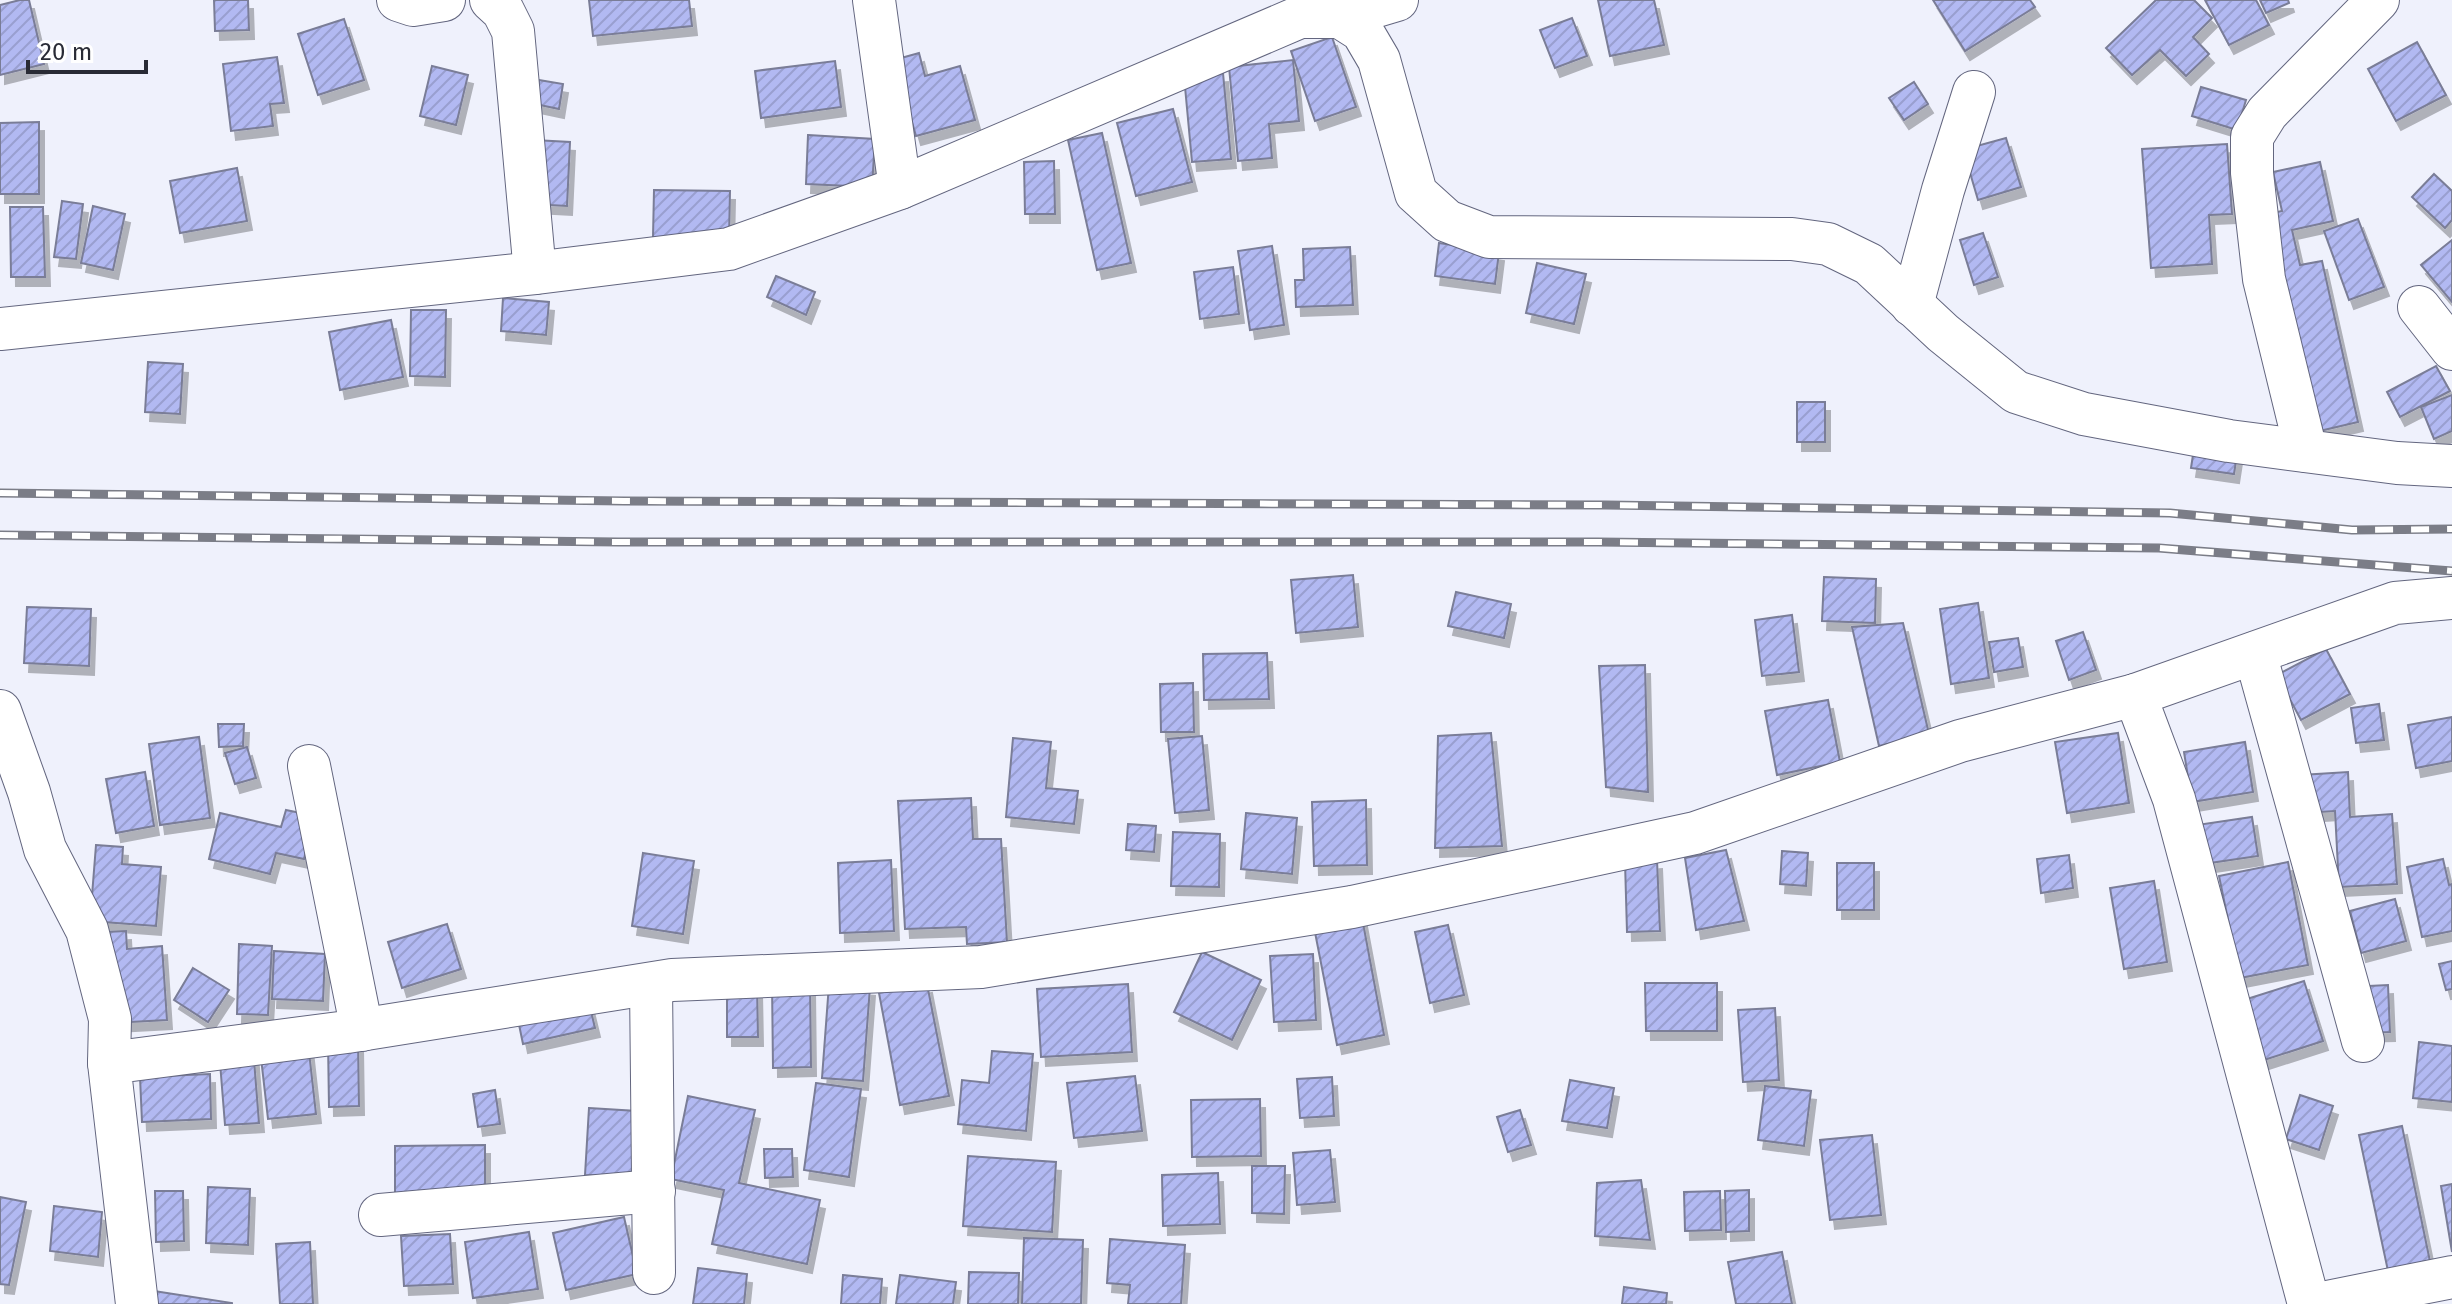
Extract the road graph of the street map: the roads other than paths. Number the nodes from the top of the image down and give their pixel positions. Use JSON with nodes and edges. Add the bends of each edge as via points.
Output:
{"nodes":[{"id":1,"x":398,"y":0,"type":"edge"},
{"id":2,"x":444,"y":0,"type":"edge"},
{"id":3,"x":491,"y":0,"type":"edge"},
{"id":4,"x":874,"y":0,"type":"edge"},
{"id":5,"x":1397,"y":0,"type":"edge"},
{"id":6,"x":2378,"y":0,"type":"edge"},
{"id":7,"x":1340,"y":17,"type":"junction"},
{"id":8,"x":1974,"y":92,"type":"dead end"},
{"id":9,"x":900,"y":188,"type":"junction"},
{"id":10,"x":535,"y":273,"type":"junction"},
{"id":11,"x":1912,"y":305,"type":"junction"},
{"id":12,"x":2419,"y":307,"type":"dead end"},
{"id":13,"x":0,"y":329,"type":"edge"},
{"id":14,"x":2452,"y":349,"type":"edge"},
{"id":15,"x":2306,"y":451,"type":"junction"},
{"id":16,"x":2452,"y":466,"type":"edge"},
{"id":17,"x":2452,"y":598,"type":"edge"},
{"id":18,"x":2255,"y":653,"type":"junction"},
{"id":19,"x":2135,"y":695,"type":"junction"},
{"id":20,"x":0,"y":711,"type":"edge"},
{"id":21,"x":309,"y":766,"type":"dead end"},
{"id":22,"x":651,"y":984,"type":"junction"},
{"id":23,"x":362,"y":1030,"type":"junction"},
{"id":24,"x":2363,"y":1041,"type":"dead end"},
{"id":25,"x":109,"y":1063,"type":"junction"},
{"id":26,"x":654,"y":1191,"type":"junction"},
{"id":27,"x":380,"y":1215,"type":"dead end"},
{"id":28,"x":654,"y":1273,"type":"dead end"},
{"id":29,"x":2452,"y":1277,"type":"edge"},
{"id":30,"x":137,"y":1304,"type":"edge"},
{"id":31,"x":2309,"y":1304,"type":"edge"},
{"id":32,"x":2317,"y":1304,"type":"edge"}],
"edges":[{"from":1,"to":2,"type":"street","via":[[413,5]]},
{"from":3,"to":10,"type":"street","via":[[513,31]]},
{"from":4,"to":9,"type":"street"},
{"from":5,"to":7,"type":"street"},
{"from":6,"to":15,"type":"street","via":[[2267,113],[2252,137],[2264,279]]},
{"from":7,"to":9,"type":"street","via":[[1300,17]]},
{"from":7,"to":11,"type":"street","via":[[1362,31],[1379,60],[1416,193],[1447,221],[1489,237],[1792,239],[1828,244],[1869,264]]},
{"from":8,"to":11,"type":"street"},
{"from":9,"to":10,"type":"street","via":[[729,249]]},
{"from":10,"to":13,"type":"street"},
{"from":11,"to":15,"type":"street","via":[[2016,392],[2084,414]]},
{"from":12,"to":14,"type":"street"},
{"from":15,"to":16,"type":"street"},
{"from":17,"to":18,"type":"street","via":[[2395,603]]},
{"from":18,"to":19,"type":"street"},
{"from":18,"to":24,"type":"street"},
{"from":19,"to":22,"type":"street","via":[[1960,741],[1695,833],[1352,907],[981,967]]},
{"from":19,"to":31,"type":"street","via":[[2174,799]]},
{"from":20,"to":25,"type":"street","via":[[45,849],[87,930],[110,1019]]},
{"from":21,"to":23,"type":"street"},
{"from":22,"to":23,"type":"street"},
{"from":22,"to":26,"type":"street"},
{"from":23,"to":25,"type":"street"},
{"from":25,"to":30,"type":"street"},
{"from":26,"to":27,"type":"street"},
{"from":26,"to":28,"type":"street"},
{"from":29,"to":32,"type":"street"}]}
